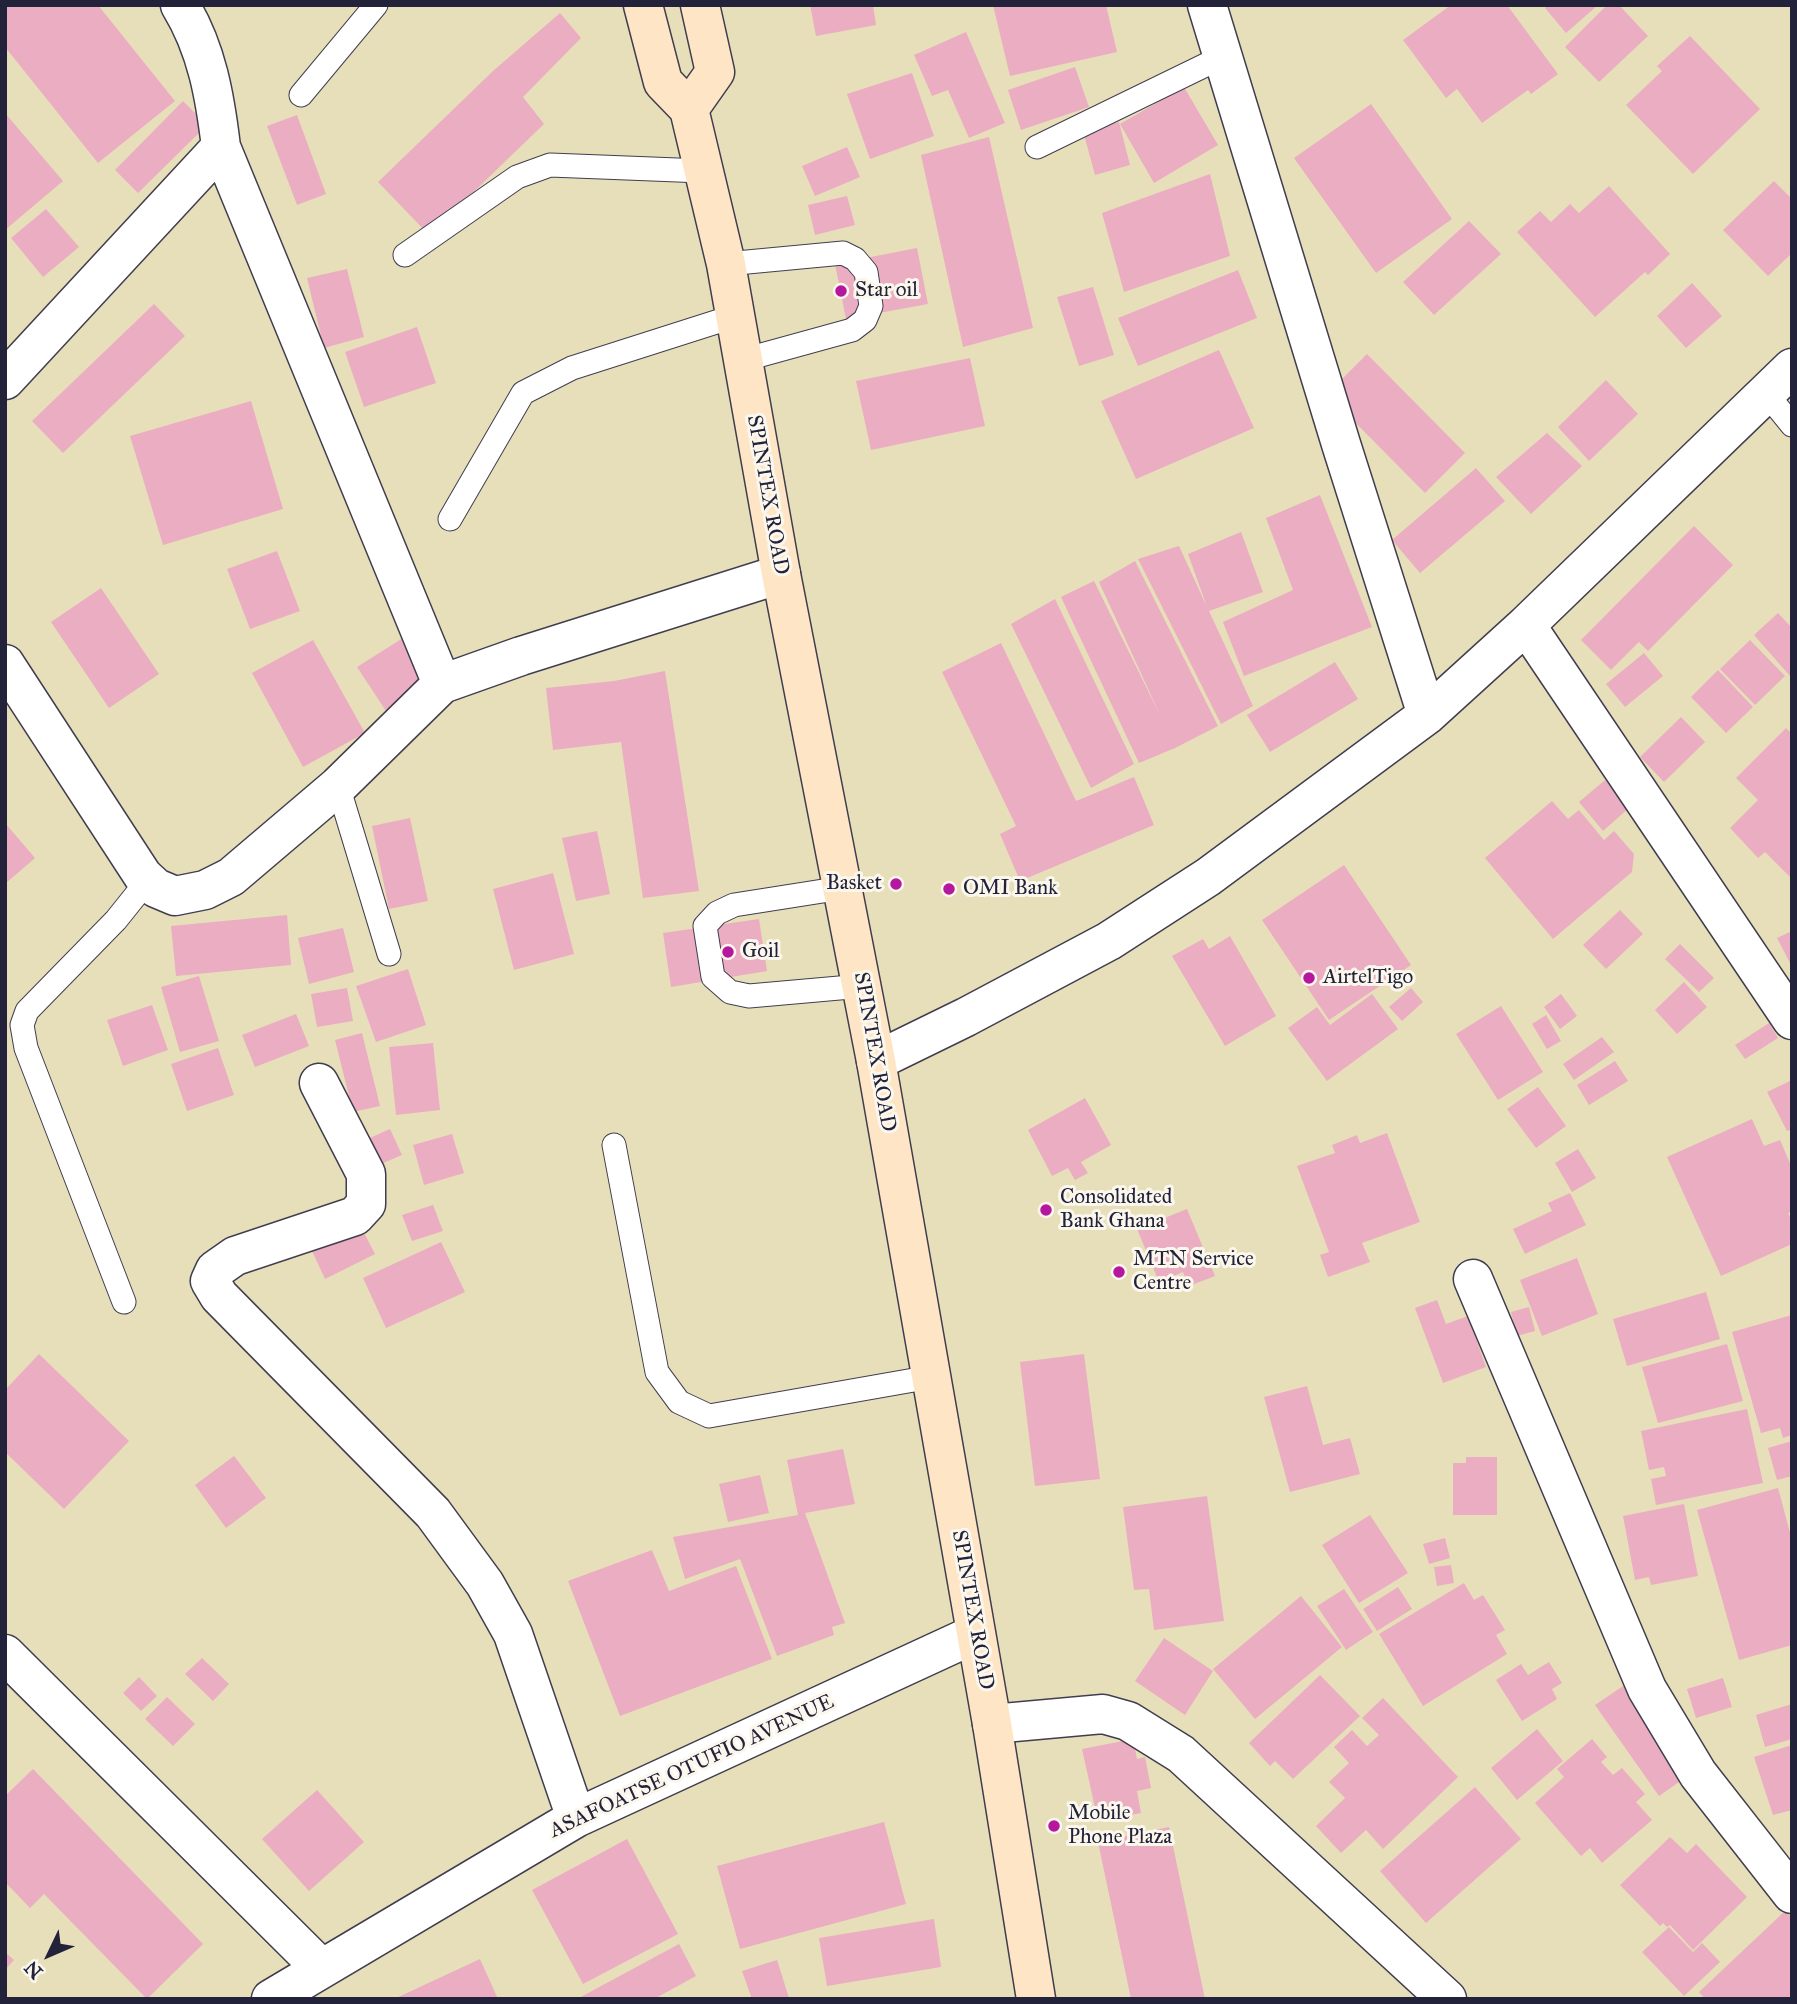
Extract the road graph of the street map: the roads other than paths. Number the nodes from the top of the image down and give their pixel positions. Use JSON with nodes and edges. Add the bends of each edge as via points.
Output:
{"nodes":[{"id":1,"x":180,"y":5,"type":"edge"},
{"id":2,"x":376,"y":5,"type":"edge"},
{"id":3,"x":643,"y":5,"type":"edge"},
{"id":4,"x":700,"y":5,"type":"edge"},
{"id":5,"x":1207,"y":5,"type":"edge"},
{"id":6,"x":1223,"y":57,"type":"junction"},
{"id":7,"x":301,"y":95,"type":"dead end"},
{"id":8,"x":689,"y":109,"type":"junction"},
{"id":9,"x":220,"y":147,"type":"junction"},
{"id":10,"x":1037,"y":147,"type":"dead end"},
{"id":11,"x":703,"y":171,"type":"junction"},
{"id":12,"x":405,"y":255,"type":"dead end"},
{"id":13,"x":726,"y":264,"type":"junction"},
{"id":14,"x":735,"y":316,"type":"junction"},
{"id":15,"x":743,"y":360,"type":"junction"},
{"id":16,"x":5,"y":380,"type":"edge"},
{"id":17,"x":1779,"y":381,"type":"edge"},
{"id":18,"x":1792,"y":425,"type":"edge"},
{"id":19,"x":450,"y":519,"type":"dead end"},
{"id":20,"x":782,"y":574,"type":"junction"},
{"id":21,"x":1526,"y":625,"type":"junction"},
{"id":22,"x":5,"y":664,"type":"edge"},
{"id":23,"x":442,"y":684,"type":"junction"},
{"id":24,"x":1427,"y":715,"type":"junction"},
{"id":25,"x":338,"y":786,"type":"junction"},
{"id":26,"x":148,"y":880,"type":"junction"},
{"id":27,"x":842,"y":888,"type":"junction"},
{"id":28,"x":389,"y":954,"type":"dead end"},
{"id":29,"x":862,"y":986,"type":"junction"},
{"id":30,"x":1792,"y":1020,"type":"edge"},
{"id":31,"x":876,"y":1061,"type":"junction"},
{"id":32,"x":319,"y":1083,"type":"dead end"},
{"id":33,"x":614,"y":1145,"type":"dead end"},
{"id":34,"x":1473,"y":1279,"type":"dead end"},
{"id":35,"x":124,"y":1302,"type":"dead end"},
{"id":36,"x":931,"y":1377,"type":"junction"},
{"id":37,"x":975,"y":1634,"type":"junction"},
{"id":38,"x":5,"y":1654,"type":"edge"},
{"id":39,"x":992,"y":1724,"type":"junction"},
{"id":40,"x":576,"y":1818,"type":"junction"},
{"id":41,"x":1792,"y":1894,"type":"edge"},
{"id":42,"x":313,"y":1982,"type":"edge"},
{"id":43,"x":271,"y":1999,"type":"edge"},
{"id":44,"x":1036,"y":1999,"type":"edge"},
{"id":45,"x":1447,"y":1999,"type":"edge"}],
"edges":[{"from":1,"to":9,"type":"street","via":[[203,52],[215,98]]},
{"from":2,"to":7,"type":"lane"},
{"from":3,"to":8,"type":"main road","via":[[663,82]]},
{"from":4,"to":8,"type":"main road","via":[[715,72]]},
{"from":5,"to":6,"type":"street"},
{"from":6,"to":10,"type":"lane"},
{"from":6,"to":24,"type":"street"},
{"from":8,"to":11,"type":"main road","name":"SPINTEX ROAD"},
{"from":9,"to":16,"type":"street"},
{"from":9,"to":23,"type":"street"},
{"from":11,"to":12,"type":"lane","via":[[551,165],[516,177]]},
{"from":11,"to":13,"type":"main road","name":"SPINTEX ROAD"},
{"from":13,"to":14,"type":"main road","name":"SPINTEX ROAD"},
{"from":13,"to":15,"type":"lane","via":[[843,253],[866,272],[871,306],[865,320],[852,330]]},
{"from":14,"to":15,"type":"main road","name":"SPINTEX ROAD"},
{"from":14,"to":19,"type":"lane","via":[[572,368],[523,393]]},
{"from":15,"to":20,"type":"main road","name":"SPINTEX ROAD"},
{"from":17,"to":18,"type":"lane"},
{"from":17,"to":21,"type":"street"},
{"from":20,"to":23,"type":"street"},
{"from":20,"to":27,"type":"main road","name":"SPINTEX ROAD"},
{"from":21,"to":24,"type":"street"},
{"from":21,"to":30,"type":"street"},
{"from":22,"to":26,"type":"street"},
{"from":23,"to":25,"type":"street"},
{"from":24,"to":31,"type":"street","via":[[1208,877],[1109,941]]},
{"from":25,"to":26,"type":"street","via":[[231,877],[205,890],[175,896]]},
{"from":25,"to":28,"type":"lane"},
{"from":26,"to":35,"type":"lane","via":[[116,920],[27,1011],[22,1025],[26,1048]]},
{"from":27,"to":29,"type":"main road","name":"SPINTEX ROAD"},
{"from":27,"to":29,"type":"lane","via":[[734,905],[717,913],[705,926],[713,977],[730,992],[749,996]]},
{"from":29,"to":31,"type":"main road","name":"SPINTEX ROAD"},
{"from":31,"to":36,"type":"main road","name":"SPINTEX ROAD"},
{"from":32,"to":40,"type":"street","via":[[366,1174],[366,1204],[355,1216],[234,1256],[215,1270],[210,1281],[219,1296],[433,1513],[485,1584],[513,1634]]},
{"from":33,"to":36,"type":"lane","via":[[657,1372],[679,1402],[709,1416]]},
{"from":34,"to":41,"type":"street","via":[[1647,1689],[1698,1774]]},
{"from":36,"to":37,"type":"main road","name":"SPINTEX ROAD"},
{"from":37,"to":39,"type":"main road","name":"SPINTEX ROAD"},
{"from":37,"to":40,"type":"street","name":"ASAFOATSE OTUFIO AVENUE"},
{"from":38,"to":42,"type":"street"},
{"from":39,"to":44,"type":"main road","name":"SPINTEX ROAD"},
{"from":39,"to":45,"type":"street","via":[[1103,1714],[1128,1721],[1181,1754]]},
{"from":40,"to":42,"type":"street","name":"ASAFOATSE OTUFIO AVENUE"},
{"from":42,"to":43,"type":"street","name":"ASAFOATSE OTUFIO AVENUE"}]}
